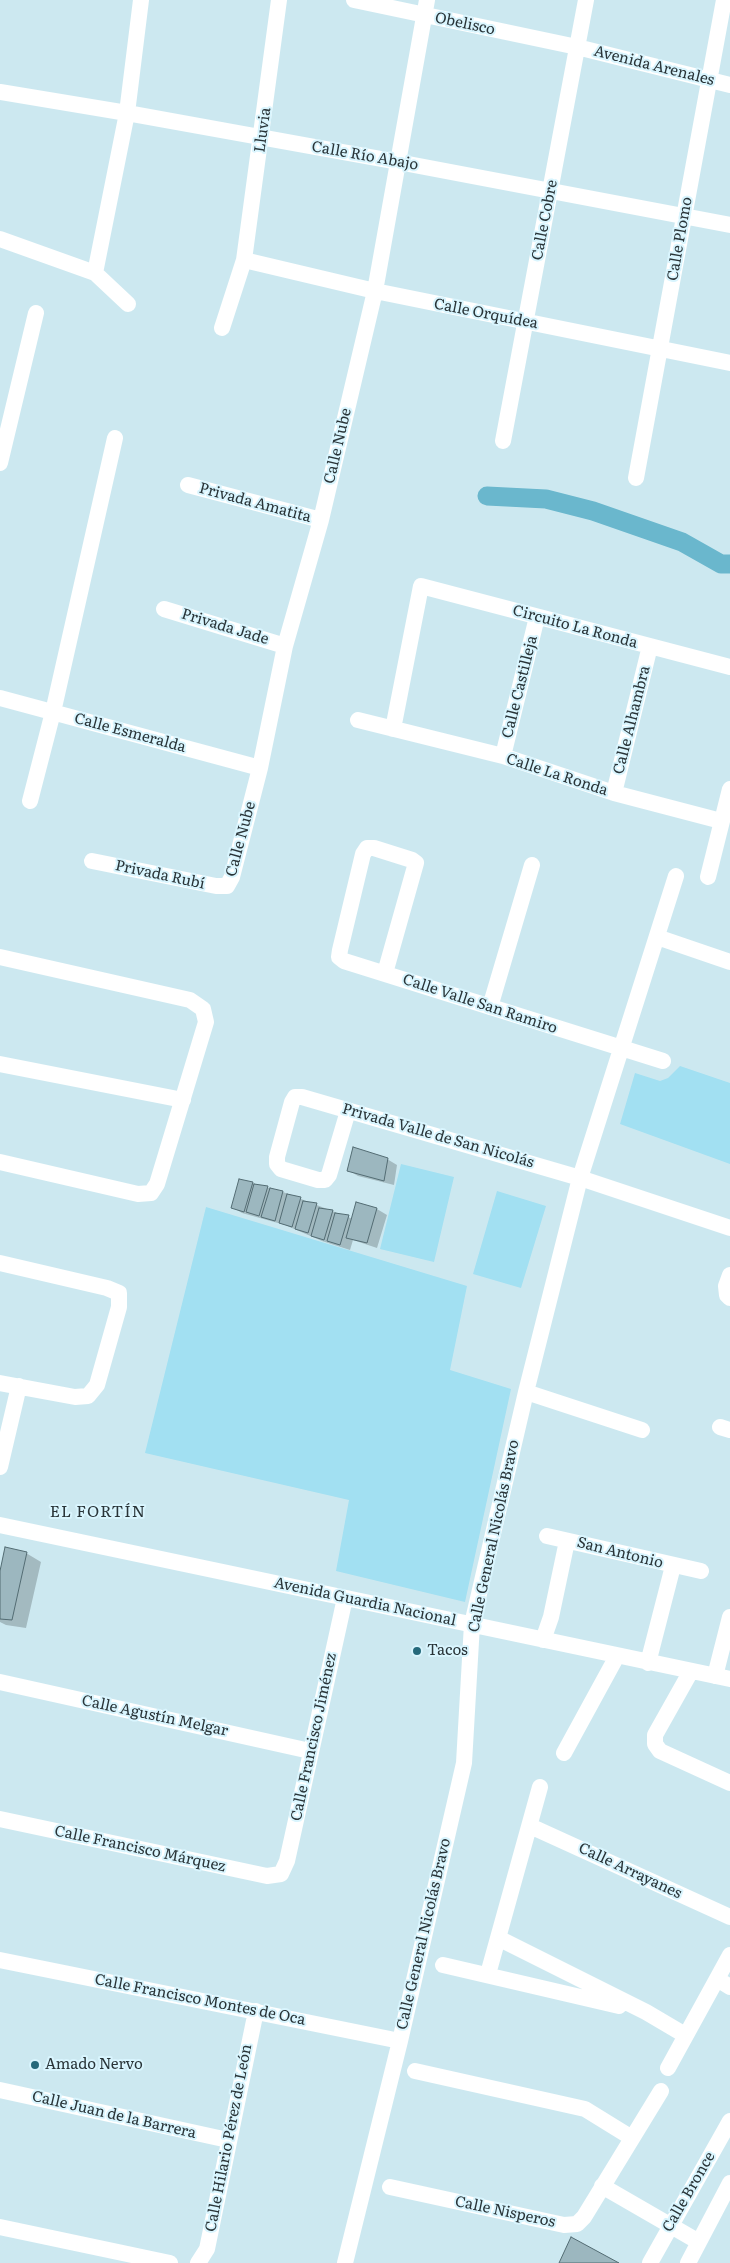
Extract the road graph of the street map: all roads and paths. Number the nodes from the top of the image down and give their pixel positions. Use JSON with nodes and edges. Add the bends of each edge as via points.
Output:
{"nodes":[{"id":1,"x":141,"y":0,"type":"edge"},
{"id":2,"x":279,"y":0,"type":"edge"},
{"id":3,"x":354,"y":0,"type":"edge"},
{"id":4,"x":586,"y":0,"type":"edge"},
{"id":5,"x":724,"y":0,"type":"edge"},
{"id":6,"x":425,"y":8,"type":"edge"},
{"id":7,"x":577,"y":47,"type":"junction"},
{"id":8,"x":709,"y":80,"type":"junction"},
{"id":9,"x":730,"y":85,"type":"edge"},
{"id":10,"x":0,"y":92,"type":"edge"},
{"id":11,"x":127,"y":113,"type":"junction"},
{"id":12,"x":262,"y":138,"type":"junction"},
{"id":13,"x":398,"y":162,"type":"junction"},
{"id":14,"x":550,"y":191,"type":"junction"},
{"id":15,"x":684,"y":216,"type":"junction"},
{"id":16,"x":730,"y":225,"type":"edge"},
{"id":17,"x":0,"y":239,"type":"edge"},
{"id":18,"x":244,"y":260,"type":"junction"},
{"id":19,"x":95,"y":273,"type":"junction"},
{"id":20,"x":375,"y":291,"type":"junction"},
{"id":21,"x":128,"y":304,"type":"dead end"},
{"id":22,"x":36,"y":312,"type":"dead end"},
{"id":23,"x":525,"y":322,"type":"junction"},
{"id":24,"x":222,"y":328,"type":"dead end"},
{"id":25,"x":660,"y":349,"type":"junction"},
{"id":26,"x":730,"y":363,"type":"edge"},
{"id":27,"x":115,"y":438,"type":"dead end"},
{"id":28,"x":503,"y":441,"type":"dead end"},
{"id":29,"x":0,"y":463,"type":"edge"},
{"id":30,"x":636,"y":478,"type":"dead end"},
{"id":31,"x":188,"y":485,"type":"dead end"},
{"id":32,"x":321,"y":520,"type":"junction"},
{"id":33,"x":164,"y":609,"type":"dead end"},
{"id":34,"x":537,"y":617,"type":"junction"},
{"id":35,"x":285,"y":646,"type":"junction"},
{"id":36,"x":650,"y":646,"type":"junction"},
{"id":37,"x":730,"y":667,"type":"edge"},
{"id":38,"x":0,"y":698,"type":"edge"},
{"id":39,"x":54,"y":712,"type":"junction"},
{"id":40,"x":358,"y":720,"type":"dead end"},
{"id":41,"x":394,"y":729,"type":"junction"},
{"id":42,"x":503,"y":756,"type":"junction"},
{"id":43,"x":260,"y":768,"type":"junction"},
{"id":44,"x":730,"y":789,"type":"edge"},
{"id":45,"x":614,"y":794,"type":"junction"},
{"id":46,"x":30,"y":801,"type":"dead end"},
{"id":47,"x":720,"y":821,"type":"junction"},
{"id":48,"x":92,"y":861,"type":"dead end"},
{"id":49,"x":532,"y":866,"type":"dead end"},
{"id":50,"x":676,"y":876,"type":"dead end"},
{"id":51,"x":708,"y":877,"type":"dead end"},
{"id":52,"x":227,"y":886,"type":"joint"},
{"id":53,"x":657,"y":938,"type":"junction"},
{"id":54,"x":0,"y":958,"type":"edge"},
{"id":55,"x":730,"y":962,"type":"edge"},
{"id":56,"x":385,"y":973,"type":"junction"},
{"id":57,"x":490,"y":1007,"type":"junction"},
{"id":58,"x":622,"y":1049,"type":"junction"},
{"id":59,"x":663,"y":1061,"type":"dead end"},
{"id":60,"x":0,"y":1064,"type":"edge"},
{"id":61,"x":183,"y":1100,"type":"junction"},
{"id":62,"x":348,"y":1111,"type":"junction"},
{"id":63,"x":0,"y":1162,"type":"edge"},
{"id":64,"x":580,"y":1178,"type":"junction"},
{"id":65,"x":730,"y":1228,"type":"edge"},
{"id":66,"x":0,"y":1264,"type":"edge"},
{"id":67,"x":730,"y":1275,"type":"edge"},
{"id":68,"x":730,"y":1298,"type":"edge"},
{"id":69,"x":0,"y":1382,"type":"edge"},
{"id":70,"x":19,"y":1386,"type":"junction"},
{"id":71,"x":526,"y":1392,"type":"junction"},
{"id":72,"x":642,"y":1430,"type":"dead end"},
{"id":73,"x":0,"y":1467,"type":"edge"},
{"id":74,"x":0,"y":1525,"type":"edge"},
{"id":75,"x":547,"y":1536,"type":"dead end"},
{"id":76,"x":567,"y":1540,"type":"junction"},
{"id":77,"x":673,"y":1566,"type":"junction"},
{"id":78,"x":701,"y":1571,"type":"dead end"},
{"id":79,"x":345,"y":1598,"type":"junction"},
{"id":80,"x":730,"y":1617,"type":"edge"},
{"id":81,"x":472,"y":1624,"type":"junction"},
{"id":82,"x":543,"y":1640,"type":"junction"},
{"id":83,"x":617,"y":1656,"type":"junction"},
{"id":84,"x":648,"y":1663,"type":"junction"},
{"id":85,"x":691,"y":1671,"type":"junction"},
{"id":86,"x":722,"y":1678,"type":"edge"},
{"id":87,"x":0,"y":1682,"type":"edge"},
{"id":88,"x":310,"y":1750,"type":"junction"},
{"id":89,"x":564,"y":1753,"type":"dead end"},
{"id":90,"x":730,"y":1783,"type":"edge"},
{"id":91,"x":540,"y":1787,"type":"dead end"},
{"id":92,"x":0,"y":1820,"type":"edge"},
{"id":93,"x":530,"y":1826,"type":"junction"},
{"id":94,"x":280,"y":1874,"type":"joint"},
{"id":95,"x":730,"y":1917,"type":"edge"},
{"id":96,"x":500,"y":1939,"type":"junction"},
{"id":97,"x":730,"y":1955,"type":"edge"},
{"id":98,"x":0,"y":1960,"type":"edge"},
{"id":99,"x":443,"y":1965,"type":"dead end"},
{"id":100,"x":488,"y":1974,"type":"junction"},
{"id":101,"x":724,"y":1983,"type":"edge"},
{"id":102,"x":256,"y":2011,"type":"junction"},
{"id":103,"x":646,"y":2012,"type":"junction"},
{"id":104,"x":685,"y":2035,"type":"junction"},
{"id":105,"x":400,"y":2041,"type":"junction"},
{"id":106,"x":668,"y":2068,"type":"dead end"},
{"id":107,"x":415,"y":2071,"type":"dead end"},
{"id":108,"x":0,"y":2090,"type":"edge"},
{"id":109,"x":661,"y":2091,"type":"dead end"},
{"id":110,"x":730,"y":2121,"type":"edge"},
{"id":111,"x":632,"y":2138,"type":"junction"},
{"id":112,"x":228,"y":2140,"type":"junction"},
{"id":113,"x":602,"y":2186,"type":"junction"},
{"id":114,"x":390,"y":2187,"type":"dead end"},
{"id":115,"x":727,"y":2193,"type":"edge"},
{"id":116,"x":670,"y":2225,"type":"junction"},
{"id":117,"x":0,"y":2227,"type":"edge"},
{"id":118,"x":699,"y":2242,"type":"junction"},
{"id":119,"x":170,"y":2263,"type":"edge"},
{"id":120,"x":198,"y":2263,"type":"edge"},
{"id":121,"x":344,"y":2263,"type":"edge"},
{"id":122,"x":650,"y":2263,"type":"edge"},
{"id":123,"x":688,"y":2263,"type":"edge"}],
"edges":[{"from":1,"to":11,"type":"street"},
{"from":2,"to":12,"type":"street","name":"Lluvia"},
{"from":3,"to":6,"type":"street","name":"Obelisco"},
{"from":4,"to":7,"type":"street","name":"Calle Cobre"},
{"from":5,"to":8,"type":"street","name":"Calle Plomo"},
{"from":6,"to":7,"type":"street","name":"Obelisco"},
{"from":6,"to":13,"type":"street","name":"Calle Nube"},
{"from":7,"to":8,"type":"street","name":"Avenida Arenales"},
{"from":7,"to":14,"type":"street","name":"Calle Cobre"},
{"from":8,"to":9,"type":"street","name":"Avenida Arenales"},
{"from":8,"to":15,"type":"street","name":"Calle Plomo"},
{"from":10,"to":11,"type":"street","name":"Calle Río Abajo"},
{"from":11,"to":12,"type":"street","name":"Calle Río Abajo"},
{"from":11,"to":19,"type":"street"},
{"from":12,"to":13,"type":"street","name":"Calle Río Abajo"},
{"from":12,"to":18,"type":"street","name":"Lluvia"},
{"from":13,"to":14,"type":"street","name":"Calle Río Abajo"},
{"from":13,"to":20,"type":"street","name":"Calle Nube"},
{"from":14,"to":15,"type":"street","name":"Calle Río Abajo"},
{"from":14,"to":23,"type":"street","name":"Calle Cobre"},
{"from":15,"to":16,"type":"street","name":"Calle Río Abajo"},
{"from":15,"to":25,"type":"street","name":"Calle Plomo"},
{"from":17,"to":19,"type":"street"},
{"from":18,"to":20,"type":"street","name":"Calle Orquídea"},
{"from":18,"to":24,"type":"street","name":"Lluvia"},
{"from":19,"to":21,"type":"street"},
{"from":20,"to":23,"type":"street","name":"Calle Orquídea"},
{"from":20,"to":32,"type":"street","name":"Calle Nube"},
{"from":22,"to":29,"type":"street"},
{"from":23,"to":25,"type":"street","name":"Calle Orquídea"},
{"from":23,"to":28,"type":"street","name":"Calle Cobre"},
{"from":25,"to":26,"type":"street","name":"Calle Orquídea"},
{"from":25,"to":30,"type":"street","name":"Calle Plomo"},
{"from":27,"to":39,"type":"street"},
{"from":31,"to":32,"type":"street","name":"Privada Amatita"},
{"from":32,"to":35,"type":"street","name":"Calle Nube"},
{"from":33,"to":35,"type":"street","name":"Privada Jade"},
{"from":34,"to":36,"type":"street","name":"Circuito La Ronda"},
{"from":34,"to":41,"type":"street","name":"Circuito La Ronda","via":[[421,586]]},
{"from":34,"to":42,"type":"street","name":"Calle Castilleja"},
{"from":35,"to":43,"type":"street","name":"Calle Nube"},
{"from":36,"to":37,"type":"street","name":"Circuito La Ronda"},
{"from":36,"to":45,"type":"street","name":"Calle Alhambra"},
{"from":38,"to":39,"type":"street","name":"Calle Esmeralda"},
{"from":39,"to":43,"type":"street","name":"Calle Esmeralda"},
{"from":39,"to":46,"type":"street"},
{"from":40,"to":41,"type":"street","name":"Calle La Ronda"},
{"from":41,"to":42,"type":"street","name":"Calle La Ronda"},
{"from":42,"to":45,"type":"street","name":"Calle La Ronda"},
{"from":43,"to":52,"type":"street","name":"Calle Nube","via":[[232,878]]},
{"from":44,"to":47,"type":"street"},
{"from":45,"to":47,"type":"street","name":"Calle La Ronda"},
{"from":47,"to":51,"type":"street"},
{"from":48,"to":52,"type":"street","name":"Privada Rubí"},
{"from":49,"to":57,"type":"street"},
{"from":50,"to":53,"type":"street","name":"Calle General Nicolás Bravo"},
{"from":53,"to":55,"type":"street"},
{"from":53,"to":58,"type":"street","name":"Calle General Nicolás Bravo"},
{"from":54,"to":61,"type":"street","via":[[190,1000],[203,1009],[206,1022]]},
{"from":56,"to":56,"type":"street","name":"Calle Valle San Ramiro","via":[[339,957],[367,848],[416,863]]},
{"from":56,"to":57,"type":"street","name":"Calle Valle San Ramiro"},
{"from":57,"to":58,"type":"street","name":"Calle Valle San Ramiro"},
{"from":58,"to":59,"type":"street","name":"Calle Valle San Ramiro"},
{"from":58,"to":64,"type":"street","name":"Calle General Nicolás Bravo"},
{"from":60,"to":61,"type":"street"},
{"from":61,"to":63,"type":"street","via":[[157,1184],[151,1193],[138,1194]]},
{"from":62,"to":62,"type":"street","name":"Privada Valle de San Nicolás","via":[[325,1180],[281,1169],[276,1157],[295,1097]]},
{"from":62,"to":64,"type":"street","name":"Privada Valle de San Nicolás"},
{"from":64,"to":65,"type":"street","name":"Privada Valle de San Nicolás"},
{"from":64,"to":71,"type":"street","name":"Calle General Nicolás Bravo"},
{"from":66,"to":70,"type":"street","via":[[119,1293],[119,1306],[98,1385],[88,1396],[75,1397]]},
{"from":67,"to":68,"type":"street","via":[[726,1286]]},
{"from":69,"to":70,"type":"street"},
{"from":70,"to":73,"type":"street"},
{"from":71,"to":72,"type":"street"},
{"from":71,"to":81,"type":"street","name":"Calle General Nicolás Bravo"},
{"from":74,"to":79,"type":"street","name":"Avenida Guardia Nacional"},
{"from":75,"to":76,"type":"street","name":"San Antonio"},
{"from":76,"to":77,"type":"street","name":"San Antonio"},
{"from":76,"to":82,"type":"street","name":"San Antonio"},
{"from":77,"to":78,"type":"street","name":"San Antonio"},
{"from":77,"to":84,"type":"street","name":"San Antonio"},
{"from":79,"to":81,"type":"street","name":"Avenida Guardia Nacional"},
{"from":79,"to":88,"type":"street","name":"Calle Francisco Jiménez"},
{"from":80,"to":86,"type":"street"},
{"from":81,"to":82,"type":"street","name":"Avenida Guardia Nacional"},
{"from":81,"to":105,"type":"street","name":"Calle General Nicolás Bravo","via":[[464,1762]]},
{"from":82,"to":83,"type":"street","name":"Avenida Guardia Nacional"},
{"from":83,"to":84,"type":"street","name":"Avenida Guardia Nacional"},
{"from":83,"to":89,"type":"street"},
{"from":84,"to":85,"type":"street","name":"Avenida Guardia Nacional"},
{"from":85,"to":86,"type":"street","name":"Avenida Guardia Nacional"},
{"from":85,"to":90,"type":"street","via":[[655,1735],[655,1744],[660,1751]]},
{"from":87,"to":88,"type":"street","name":"Calle Agustín Melgar"},
{"from":88,"to":94,"type":"street","name":"Calle Francisco Jiménez","via":[[287,1861]]},
{"from":91,"to":93,"type":"street"},
{"from":92,"to":94,"type":"street","name":"Calle Francisco Márquez","via":[[267,1876]]},
{"from":93,"to":95,"type":"street","name":"Calle Arrayanes"},
{"from":93,"to":96,"type":"street"},
{"from":96,"to":100,"type":"street"},
{"from":96,"to":103,"type":"street"},
{"from":97,"to":101,"type":"street"},
{"from":98,"to":102,"type":"street","name":"Calle Francisco Montes de Oca"},
{"from":99,"to":100,"type":"street"},
{"from":100,"to":103,"type":"street"},
{"from":101,"to":104,"type":"street"},
{"from":102,"to":105,"type":"street","name":"Calle Francisco Montes de Oca"},
{"from":102,"to":112,"type":"street","name":"Calle Hilario Pérez de León"},
{"from":103,"to":104,"type":"street"},
{"from":104,"to":106,"type":"street"},
{"from":105,"to":121,"type":"street","name":"Calle General Nicolás Bravo"},
{"from":107,"to":111,"type":"street","via":[[585,2109]]},
{"from":108,"to":112,"type":"street","name":"Calle Juan de la Barrera"},
{"from":109,"to":111,"type":"street","name":"Calle Nisperos"},
{"from":110,"to":116,"type":"street","name":"Calle Bronce"},
{"from":111,"to":113,"type":"street","name":"Calle Nisperos"},
{"from":112,"to":120,"type":"street","name":"Calle Hilario Pérez de León","via":[[207,2249]]},
{"from":113,"to":114,"type":"street","name":"Calle Nisperos","via":[[584,2217],[576,2224]]},
{"from":113,"to":116,"type":"street"},
{"from":115,"to":118,"type":"street","name":"Calle Bronce"},
{"from":116,"to":118,"type":"street"},
{"from":116,"to":122,"type":"street","name":"Calle Bronce"},
{"from":117,"to":119,"type":"street"},
{"from":118,"to":123,"type":"street","name":"Calle Bronce"}]}
